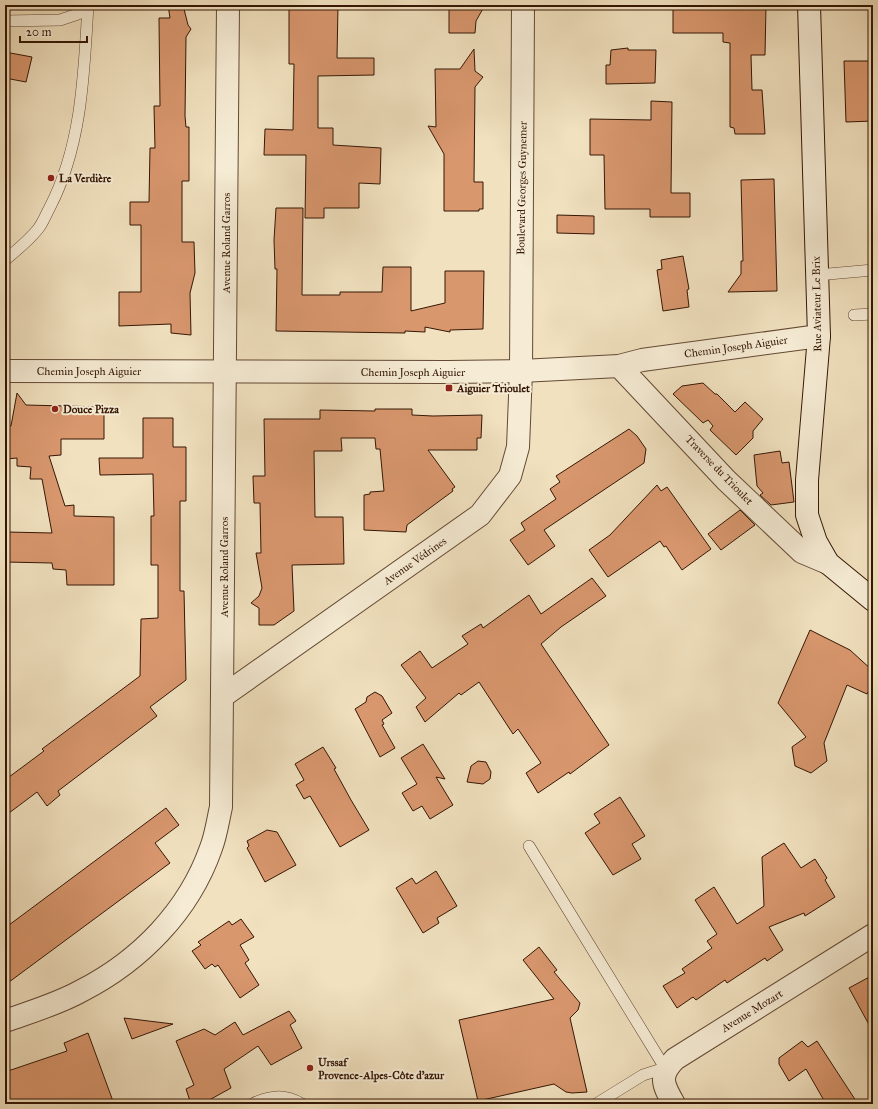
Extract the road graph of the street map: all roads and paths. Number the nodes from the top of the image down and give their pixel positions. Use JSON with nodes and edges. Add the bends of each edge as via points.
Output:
{"nodes":[{"id":1,"x":87,"y":5,"type":"edge"},
{"id":2,"x":228,"y":5,"type":"edge"},
{"id":3,"x":524,"y":5,"type":"edge"},
{"id":4,"x":810,"y":5,"type":"edge"},
{"id":5,"x":5,"y":21,"type":"edge"},
{"id":6,"x":5,"y":260,"type":"edge"},
{"id":7,"x":873,"y":270,"type":"edge"},
{"id":8,"x":817,"y":275,"type":"junction"},
{"id":9,"x":873,"y":314,"type":"edge"},
{"id":10,"x":854,"y":315,"type":"dead end"},
{"id":11,"x":819,"y":336,"type":"junction"},
{"id":12,"x":619,"y":366,"type":"junction"},
{"id":13,"x":5,"y":371,"type":"edge"},
{"id":14,"x":224,"y":371,"type":"junction"},
{"id":15,"x":521,"y":371,"type":"junction"},
{"id":16,"x":828,"y":563,"type":"junction"},
{"id":17,"x":873,"y":600,"type":"edge"},
{"id":18,"x":223,"y":696,"type":"junction"},
{"id":19,"x":529,"y":846,"type":"dead end"},
{"id":20,"x":873,"y":935,"type":"edge"},
{"id":21,"x":5,"y":1021,"type":"edge"},
{"id":22,"x":665,"y":1068,"type":"junction"},
{"id":23,"x":252,"y":1104,"type":"edge"},
{"id":24,"x":302,"y":1104,"type":"edge"},
{"id":25,"x":596,"y":1104,"type":"edge"},
{"id":26,"x":674,"y":1104,"type":"edge"}],
"edges":[{"from":1,"to":5,"type":"lane","via":[[78,14],[60,20]]},
{"from":1,"to":6,"type":"lane","via":[[84,76],[79,117],[60,186],[39,228]]},
{"from":2,"to":14,"type":"street","name":"Avenue Roland Garros"},
{"from":3,"to":15,"type":"street","name":"Boulevard Georges Guynemer"},
{"from":4,"to":8,"type":"street","name":"Rue Aviateur Le Brix"},
{"from":7,"to":8,"type":"lane"},
{"from":8,"to":11,"type":"street","name":"Rue Aviateur Le Brix"},
{"from":9,"to":10,"type":"lane"},
{"from":11,"to":12,"type":"street","name":"Chemin Joseph Aiguier","via":[[649,359]]},
{"from":11,"to":16,"type":"street","name":"Rue Aviateur Le Brix","via":[[807,480],[807,516],[816,542]]},
{"from":12,"to":15,"type":"street","name":"Chemin Joseph Aiguier"},
{"from":12,"to":16,"type":"street","name":"Traverse du Trioulet","via":[[726,480],[802,552]]},
{"from":13,"to":14,"type":"street","name":"Chemin Joseph Aiguier"},
{"from":14,"to":15,"type":"street","name":"Chemin Joseph Aiguier"},
{"from":14,"to":18,"type":"street","name":"Avenue Roland Garros"},
{"from":15,"to":18,"type":"street","name":"Avenue Védrines","via":[[518,447],[510,476],[480,515]]},
{"from":16,"to":17,"type":"street","name":"Rue Aviateur Le Brix"},
{"from":18,"to":21,"type":"street","name":"Avenue Roland Garros","via":[[221,807],[211,848],[191,892],[166,927],[121,968],[80,992]]},
{"from":19,"to":22,"type":"lane"},
{"from":20,"to":22,"type":"street","name":"Avenue Mozart","via":[[675,1059]]},
{"from":22,"to":25,"type":"lane","via":[[643,1075]]},
{"from":22,"to":26,"type":"street","via":[[666,1090]]},
{"from":23,"to":24,"type":"lane","via":[[275,1097],[291,1098]]}]}
